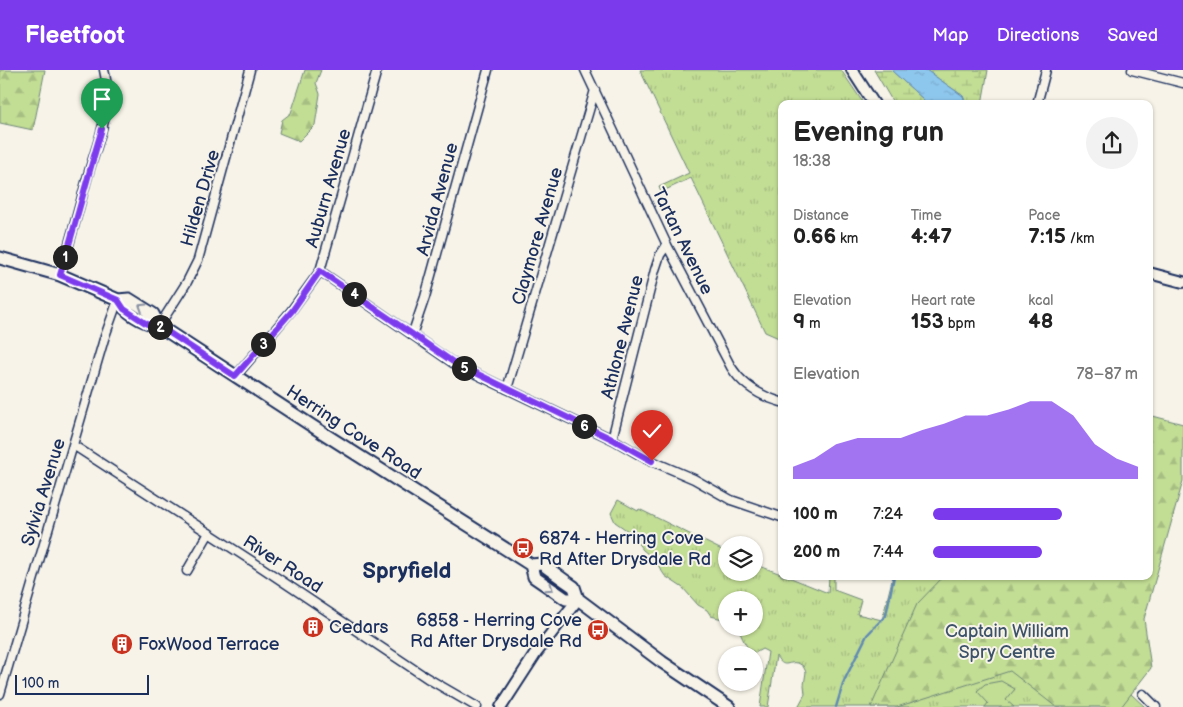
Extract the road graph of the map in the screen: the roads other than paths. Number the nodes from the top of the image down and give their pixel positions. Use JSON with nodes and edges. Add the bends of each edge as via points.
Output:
{"nodes":[{"id":1,"x":104,"y":70,"type":"edge"},
{"id":2,"x":250,"y":70,"type":"edge"},
{"id":3,"x":377,"y":70,"type":"edge"},
{"id":4,"x":488,"y":70,"type":"edge"},
{"id":5,"x":586,"y":70,"type":"edge"},
{"id":6,"x":852,"y":70,"type":"edge"},
{"id":7,"x":1046,"y":70,"type":"edge"},
{"id":8,"x":1132,"y":70,"type":"edge"},
{"id":9,"x":1183,"y":84,"type":"edge"},
{"id":10,"x":595,"y":90,"type":"junction"},
{"id":11,"x":871,"y":100,"type":"edge"},
{"id":12,"x":1038,"y":100,"type":"edge"},
{"id":13,"x":667,"y":245,"type":"junction"},
{"id":14,"x":0,"y":258,"type":"edge"},
{"id":15,"x":320,"y":271,"type":"junction"},
{"id":16,"x":1153,"y":274,"type":"edge"},
{"id":17,"x":60,"y":275,"type":"junction"},
{"id":18,"x":1183,"y":282,"type":"edge"},
{"id":19,"x":118,"y":300,"type":"junction"},
{"id":20,"x":159,"y":326,"type":"junction"},
{"id":21,"x":412,"y":335,"type":"junction"},
{"id":22,"x":235,"y":376,"type":"junction"},
{"id":23,"x":507,"y":389,"type":"junction"},
{"id":24,"x":778,"y":401,"type":"edge"},
{"id":25,"x":612,"y":439,"type":"junction"},
{"id":26,"x":73,"y":445,"type":"junction"},
{"id":27,"x":778,"y":516,"type":"edge"},
{"id":28,"x":208,"y":533,"type":"junction"},
{"id":29,"x":186,"y":571,"type":"dead end"},
{"id":30,"x":578,"y":599,"type":"junction"},
{"id":31,"x":0,"y":694,"type":"edge"},
{"id":32,"x":1143,"y":694,"type":"dead end"},
{"id":33,"x":477,"y":707,"type":"edge"},
{"id":34,"x":501,"y":707,"type":"edge"},
{"id":35,"x":729,"y":707,"type":"edge"},
{"id":36,"x":1156,"y":707,"type":"edge"}],
"edges":[{"from":1,"to":17,"type":"street","via":[[108,90],[105,120]]},
{"from":2,"to":20,"type":"street","name":"Hilden Drive","via":[[198,260],[188,282]]},
{"from":3,"to":15,"type":"street","name":"Auburn Avenue"},
{"from":4,"to":21,"type":"street","name":"Arvida Avenue"},
{"from":5,"to":10,"type":"street","name":"Tartan Avenue"},
{"from":6,"to":11,"type":"street"},
{"from":7,"to":12,"type":"street"},
{"from":8,"to":9,"type":"street"},
{"from":10,"to":13,"type":"street","name":"Tartan Avenue"},
{"from":10,"to":23,"type":"street","name":"Claymore Avenue"},
{"from":13,"to":24,"type":"street","name":"Tartan Avenue","via":[[734,372],[757,393]]},
{"from":13,"to":25,"type":"street","name":"Athlone Avenue","via":[[655,270]]},
{"from":14,"to":17,"type":"main road","name":"Herring Cove Road"},
{"from":15,"to":21,"type":"street"},
{"from":15,"to":22,"type":"street","name":"Auburn Avenue","via":[[292,311]]},
{"from":16,"to":18,"type":"street"},
{"from":17,"to":19,"type":"main road","name":"Herring Cove Road"},
{"from":19,"to":20,"type":"main road","name":"Herring Cove Road","via":[[129,299],[153,314]]},
{"from":19,"to":26,"type":"street","name":"Sylvia Avenue"},
{"from":20,"to":22,"type":"main road","name":"Herring Cove Road"},
{"from":21,"to":23,"type":"street","via":[[453,362]]},
{"from":22,"to":30,"type":"main road","name":"Herring Cove Road","via":[[531,565],[534,577],[566,600]]},
{"from":23,"to":25,"type":"street"},
{"from":25,"to":27,"type":"street","via":[[732,500]]},
{"from":26,"to":28,"type":"street","name":"River Road"},
{"from":26,"to":31,"type":"street","name":"Sylvia Avenue"},
{"from":28,"to":29,"type":"street"},
{"from":28,"to":33,"type":"street","name":"River Road","via":[[427,678]]},
{"from":30,"to":34,"type":"street","via":[[536,653]]},
{"from":30,"to":35,"type":"main road","name":"Herring Cove Road"},
{"from":32,"to":36,"type":"street"}]}
